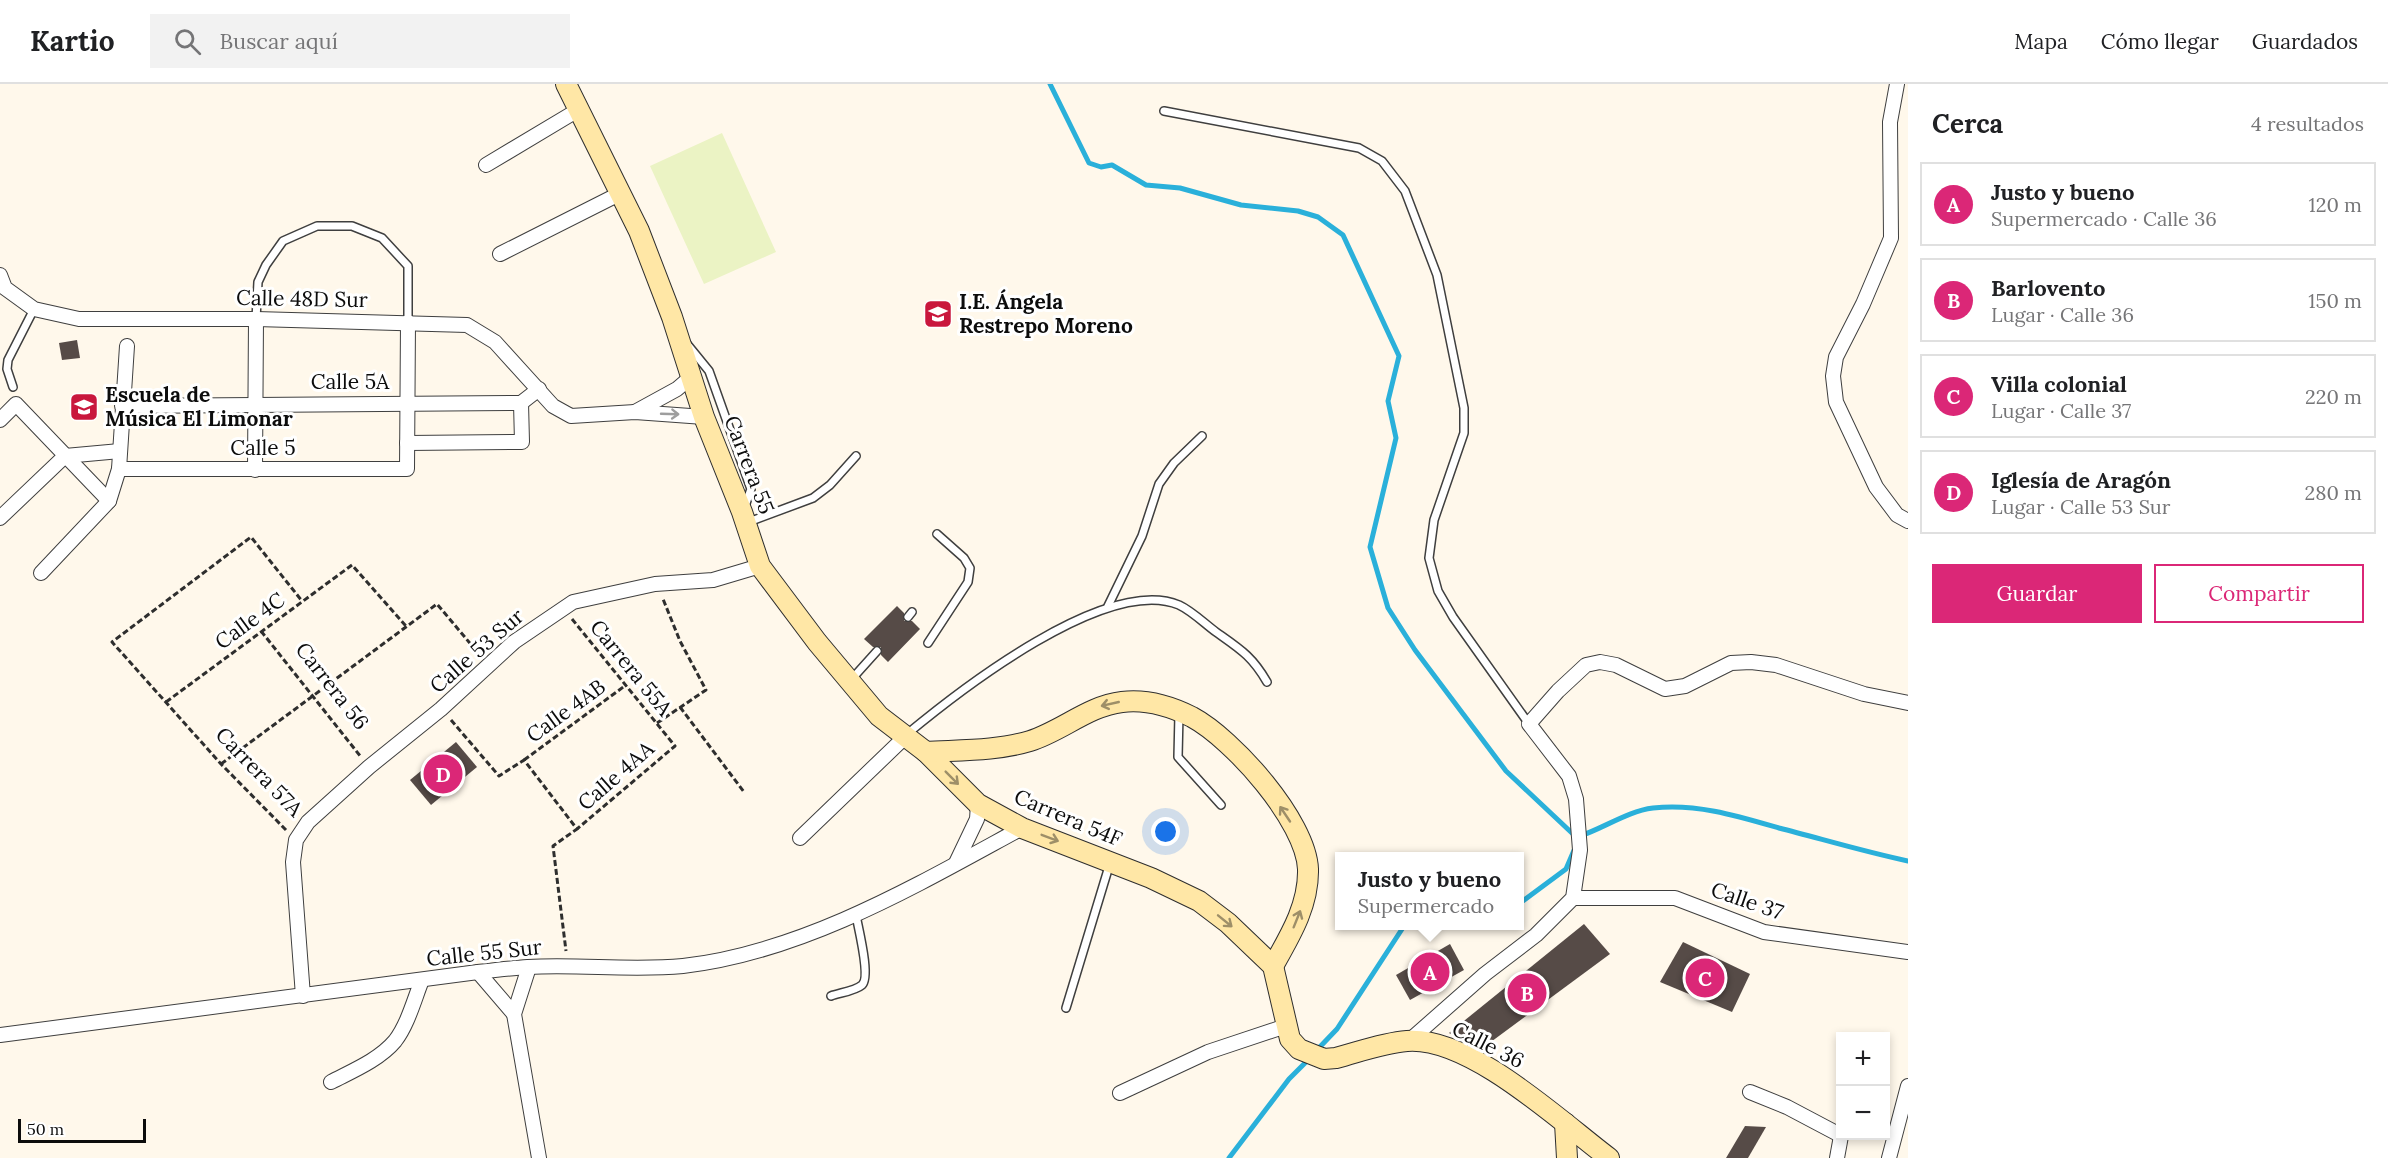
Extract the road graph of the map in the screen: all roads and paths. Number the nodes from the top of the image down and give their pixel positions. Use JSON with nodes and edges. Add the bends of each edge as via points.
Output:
{"nodes":[{"id":1,"x":566,"y":84,"type":"edge"},
{"id":2,"x":1897,"y":84,"type":"edge"},
{"id":3,"x":578,"y":110,"type":"junction"},
{"id":4,"x":1164,"y":111,"type":"dead end"},
{"id":5,"x":486,"y":165,"type":"dead end"},
{"id":6,"x":621,"y":193,"type":"junction"},
{"id":7,"x":500,"y":254,"type":"dead end"},
{"id":8,"x":2,"y":281,"type":"edge"},
{"id":9,"x":34,"y":309,"type":"junction"},
{"id":10,"x":256,"y":319,"type":"junction"},
{"id":11,"x":408,"y":322,"type":"junction"},
{"id":12,"x":679,"y":336,"type":"junction"},
{"id":13,"x":127,"y":346,"type":"dead end"},
{"id":14,"x":691,"y":377,"type":"junction"},
{"id":15,"x":13,"y":387,"type":"dead end"},
{"id":16,"x":539,"y":389,"type":"junction"},
{"id":17,"x":408,"y":403,"type":"junction"},
{"id":18,"x":521,"y":403,"type":"junction"},
{"id":19,"x":256,"y":404,"type":"junction"},
{"id":20,"x":122,"y":406,"type":"junction"},
{"id":21,"x":635,"y":412,"type":"junction"},
{"id":22,"x":704,"y":417,"type":"junction"},
{"id":23,"x":0,"y":420,"type":"edge"},
{"id":24,"x":1202,"y":436,"type":"dead end"},
{"id":25,"x":407,"y":443,"type":"junction"},
{"id":26,"x":120,"y":451,"type":"junction"},
{"id":27,"x":65,"y":456,"type":"junction"},
{"id":28,"x":855,"y":456,"type":"dead end"},
{"id":29,"x":119,"y":469,"type":"junction"},
{"id":30,"x":255,"y":470,"type":"junction"},
{"id":31,"x":109,"y":501,"type":"junction"},
{"id":32,"x":744,"y":517,"type":"junction"},
{"id":33,"x":0,"y":518,"type":"edge"},
{"id":34,"x":1908,"y":521,"type":"edge"},
{"id":35,"x":937,"y":534,"type":"dead end"},
{"id":36,"x":760,"y":566,"type":"junction"},
{"id":37,"x":41,"y":573,"type":"dead end"},
{"id":38,"x":655,"y":584,"type":"junction"},
{"id":39,"x":302,"y":601,"type":"junction"},
{"id":40,"x":1108,"y":606,"type":"junction"},
{"id":41,"x":563,"y":609,"type":"junction"},
{"id":42,"x":406,"y":627,"type":"junction"},
{"id":43,"x":261,"y":631,"type":"junction"},
{"id":44,"x":928,"y":643,"type":"dead end"},
{"id":45,"x":877,"y":651,"type":"dead end"},
{"id":46,"x":488,"y":665,"type":"junction"},
{"id":47,"x":850,"y":681,"type":"junction"},
{"id":48,"x":1268,"y":682,"type":"dead end"},
{"id":49,"x":626,"y":686,"type":"junction"},
{"id":50,"x":313,"y":696,"type":"junction"},
{"id":51,"x":166,"y":702,"type":"junction"},
{"id":52,"x":1908,"y":703,"type":"edge"},
{"id":53,"x":680,"y":707,"type":"junction"},
{"id":54,"x":441,"y":709,"type":"junction"},
{"id":55,"x":1174,"y":709,"type":"junction"},
{"id":56,"x":657,"y":723,"type":"junction"},
{"id":57,"x":1529,"y":724,"type":"junction"},
{"id":58,"x":904,"y":737,"type":"junction"},
{"id":59,"x":675,"y":746,"type":"joint"},
{"id":60,"x":926,"y":752,"type":"junction"},
{"id":61,"x":524,"y":760,"type":"junction"},
{"id":62,"x":221,"y":764,"type":"junction"},
{"id":63,"x":369,"y":767,"type":"junction"},
{"id":64,"x":744,"y":792,"type":"dead end"},
{"id":65,"x":978,"y":804,"type":"junction"},
{"id":66,"x":1221,"y":805,"type":"dead end"},
{"id":67,"x":1023,"y":828,"type":"junction"},
{"id":68,"x":577,"y":829,"type":"junction"},
{"id":69,"x":800,"y":838,"type":"dead end"},
{"id":70,"x":296,"y":840,"type":"junction"},
{"id":71,"x":1110,"y":862,"type":"junction"},
{"id":72,"x":956,"y":863,"type":"junction"},
{"id":73,"x":1573,"y":898,"type":"junction"},
{"id":74,"x":855,"y":913,"type":"junction"},
{"id":75,"x":1908,"y":952,"type":"edge"},
{"id":76,"x":1273,"y":966,"type":"junction"},
{"id":77,"x":529,"y":967,"type":"junction"},
{"id":78,"x":568,"y":967,"type":"junction"},
{"id":79,"x":478,"y":972,"type":"junction"},
{"id":80,"x":422,"y":980,"type":"junction"},
{"id":81,"x":303,"y":996,"type":"junction"},
{"id":82,"x":831,"y":996,"type":"dead end"},
{"id":83,"x":1066,"y":1008,"type":"dead end"},
{"id":84,"x":514,"y":1014,"type":"junction"},
{"id":85,"x":1286,"y":1026,"type":"junction"},
{"id":86,"x":0,"y":1035,"type":"edge"},
{"id":87,"x":1409,"y":1041,"type":"junction"},
{"id":88,"x":331,"y":1082,"type":"dead end"},
{"id":89,"x":1908,"y":1086,"type":"edge"},
{"id":90,"x":1750,"y":1092,"type":"dead end"},
{"id":91,"x":1120,"y":1093,"type":"dead end"},
{"id":92,"x":1565,"y":1123,"type":"junction"},
{"id":93,"x":1836,"y":1132,"type":"edge"},
{"id":94,"x":1840,"y":1140,"type":"edge"},
{"id":95,"x":539,"y":1158,"type":"edge"},
{"id":96,"x":1567,"y":1158,"type":"edge"},
{"id":97,"x":1609,"y":1158,"type":"edge"},
{"id":98,"x":1837,"y":1158,"type":"edge"},
{"id":99,"x":1889,"y":1158,"type":"edge"}],
"edges":[{"from":1,"to":3,"type":"main road","name":"Carrera 55"},
{"from":2,"to":34,"type":"street","via":[[1890,122],[1891,238],[1836,357],[1833,376],[1836,402],[1876,487],[1897,515]]},
{"from":3,"to":5,"type":"street"},
{"from":3,"to":6,"type":"main road","name":"Carrera 55"},
{"from":4,"to":57,"type":"lane","via":[[1359,148],[1382,161],[1405,191],[1437,275],[1464,408],[1464,433],[1434,520],[1429,558],[1438,591],[1453,618]]},
{"from":6,"to":7,"type":"street"},
{"from":6,"to":12,"type":"main road","name":"Carrera 55"},
{"from":8,"to":9,"type":"street","name":"Calle 48D Sur"},
{"from":9,"to":10,"type":"street","name":"Calle 48D Sur","via":[[79,319]]},
{"from":9,"to":15,"type":"lane","via":[[8,360]]},
{"from":10,"to":11,"type":"street","name":"Calle 48D Sur"},
{"from":10,"to":11,"type":"lane","via":[[258,282],[283,241],[317,226],[352,226],[381,238],[408,266]]},
{"from":10,"to":19,"type":"street"},
{"from":11,"to":16,"type":"street","name":"Calle 48D Sur","via":[[467,325],[495,342]]},
{"from":11,"to":17,"type":"street"},
{"from":12,"to":14,"type":"main road","name":"Carrera 55"},
{"from":12,"to":32,"type":"lane","via":[[709,371],[751,489]]},
{"from":13,"to":20,"type":"street"},
{"from":14,"to":21,"type":"street"},
{"from":14,"to":22,"type":"main road","name":"Carrera 55"},
{"from":16,"to":18,"type":"street"},
{"from":16,"to":21,"type":"street","name":"Calle 48D Sur","via":[[553,406],[571,416]]},
{"from":17,"to":18,"type":"street","name":"Calle 5A"},
{"from":17,"to":19,"type":"street","name":"Calle 5A"},
{"from":17,"to":25,"type":"street"},
{"from":18,"to":25,"type":"street","via":[[522,442]]},
{"from":19,"to":20,"type":"street","name":"Calle 5A"},
{"from":19,"to":30,"type":"street"},
{"from":20,"to":26,"type":"street"},
{"from":21,"to":22,"type":"street","one_way":true},
{"from":22,"to":32,"type":"main road","name":"Carrera 55"},
{"from":23,"to":27,"type":"street","via":[[16,404]]},
{"from":24,"to":40,"type":"lane","via":[[1159,484],[1135,553]]},
{"from":25,"to":30,"type":"street","name":"Calle 5","via":[[407,469]]},
{"from":26,"to":27,"type":"street"},
{"from":26,"to":29,"type":"street"},
{"from":27,"to":31,"type":"street"},
{"from":27,"to":33,"type":"street"},
{"from":28,"to":32,"type":"lane","via":[[830,486],[813,498]]},
{"from":29,"to":30,"type":"street","name":"Calle 5"},
{"from":29,"to":31,"type":"street"},
{"from":31,"to":37,"type":"street"},
{"from":32,"to":36,"type":"main road","name":"Carrera 55"},
{"from":35,"to":44,"type":"lane","via":[[970,568],[968,582]]},
{"from":36,"to":38,"type":"street","name":"Calle 53 Sur","via":[[714,580]]},
{"from":36,"to":47,"type":"main road","name":"Carrera 55"},
{"from":38,"to":41,"type":"street","name":"Calle 53 Sur","via":[[573,602]]},
{"from":38,"to":53,"type":"path","name":"Calle 4AA","via":[[706,690]]},
{"from":39,"to":42,"type":"path","name":"Calle 4C","via":[[352,565]]},
{"from":39,"to":43,"type":"path","name":"Calle 4C"},
{"from":39,"to":51,"type":"path","name":"Carrera 57A","via":[[251,537],[112,642]]},
{"from":40,"to":48,"type":"lane","via":[[1152,601],[1179,605],[1254,660]]},
{"from":40,"to":58,"type":"lane","via":[[1036,641],[942,704]]},
{"from":41,"to":46,"type":"street","name":"Calle 53 Sur"},
{"from":41,"to":49,"type":"path","name":"Carrera 55A"},
{"from":42,"to":46,"type":"path","via":[[436,604]]},
{"from":42,"to":50,"type":"path"},
{"from":43,"to":50,"type":"path","name":"Carrera 56"},
{"from":43,"to":51,"type":"path","name":"Calle 4C"},
{"from":45,"to":47,"type":"lane"},
{"from":46,"to":54,"type":"street","name":"Calle 53 Sur"},
{"from":47,"to":58,"type":"main road","name":"Carrera 55","via":[[879,716]]},
{"from":49,"to":56,"type":"path","name":"Carrera 55A"},
{"from":49,"to":61,"type":"path","name":"Calle 4AB"},
{"from":50,"to":62,"type":"path"},
{"from":50,"to":63,"type":"path","name":"Carrera 56"},
{"from":51,"to":62,"type":"path","name":"Carrera 57A"},
{"from":52,"to":57,"type":"street","via":[[1864,694],[1776,665],[1731,663],[1685,686],[1665,689],[1616,665],[1600,662],[1586,665]]},
{"from":53,"to":56,"type":"path","name":"Calle 4AA"},
{"from":53,"to":64,"type":"path"},
{"from":54,"to":61,"type":"path","name":"Calle 4AB","via":[[499,776]]},
{"from":54,"to":63,"type":"street","name":"Calle 53 Sur"},
{"from":55,"to":60,"type":"main road","one_way":true,"via":[[1147,702],[1122,702],[1098,707],[1029,741],[973,750]]},
{"from":55,"to":66,"type":"lane","via":[[1178,757]]},
{"from":76,"to":55,"type":"main road","one_way":true,"via":[[1305,902],[1308,868],[1297,832],[1270,792],[1214,731]]},
{"from":56,"to":59,"type":"path","name":"Carrera 55A"},
{"from":57,"to":73,"type":"street","via":[[1569,776],[1576,799],[1580,850]]},
{"from":58,"to":60,"type":"main road","name":"Carrera 55"},
{"from":58,"to":69,"type":"street"},
{"from":59,"to":68,"type":"path","name":"Calle 4AA"},
{"from":60,"to":65,"type":"main road","name":"Carrera 55","one_way":true},
{"from":61,"to":68,"type":"path"},
{"from":62,"to":70,"type":"path","name":"Carrera 57A"},
{"from":63,"to":70,"type":"street","name":"Calle 53 Sur","via":[[308,822]]},
{"from":65,"to":67,"type":"main road","name":"Carrera 54F"},
{"from":65,"to":72,"type":"street","via":[[975,824]]},
{"from":67,"to":71,"type":"main road","name":"Carrera 54F","one_way":true},
{"from":67,"to":72,"type":"street","name":"Calle 55 Sur"},
{"from":68,"to":78,"type":"path","name":"Calle 4AA","via":[[553,846]]},
{"from":70,"to":81,"type":"street","name":"Carrera 57A","via":[[292,862]]},
{"from":71,"to":76,"type":"main road","name":"Carrera 54F","one_way":true,"via":[[1199,901],[1228,922]]},
{"from":71,"to":83,"type":"lane"},
{"from":72,"to":74,"type":"street","name":"Calle 55 Sur"},
{"from":73,"to":75,"type":"street","name":"Calle 37","via":[[1675,898],[1764,933]]},
{"from":73,"to":87,"type":"street","via":[[1536,935]]},
{"from":74,"to":78,"type":"street","name":"Calle 55 Sur","via":[[764,949],[723,959],[646,968]]},
{"from":74,"to":82,"type":"lane","via":[[865,981]]},
{"from":76,"to":85,"type":"main road"},
{"from":77,"to":78,"type":"street","name":"Calle 55 Sur"},
{"from":77,"to":79,"type":"street","name":"Calle 55 Sur"},
{"from":77,"to":84,"type":"street"},
{"from":79,"to":80,"type":"street","name":"Calle 55 Sur"},
{"from":79,"to":84,"type":"street"},
{"from":80,"to":81,"type":"street","name":"Calle 55 Sur"},
{"from":80,"to":88,"type":"street","via":[[394,1042],[367,1063]]},
{"from":81,"to":86,"type":"street","name":"Calle 55 Sur"},
{"from":84,"to":95,"type":"street"},
{"from":85,"to":87,"type":"main road","name":"Calle 36","via":[[1299,1049],[1324,1059]]},
{"from":85,"to":91,"type":"street","via":[[1208,1052]]},
{"from":87,"to":92,"type":"main road","name":"Calle 36","via":[[1458,1053],[1545,1104]]},
{"from":89,"to":99,"type":"street"},
{"from":90,"to":93,"type":"street"},
{"from":92,"to":96,"type":"main road"},
{"from":92,"to":97,"type":"main road","name":"Calle 36"},
{"from":94,"to":98,"type":"street"}]}
